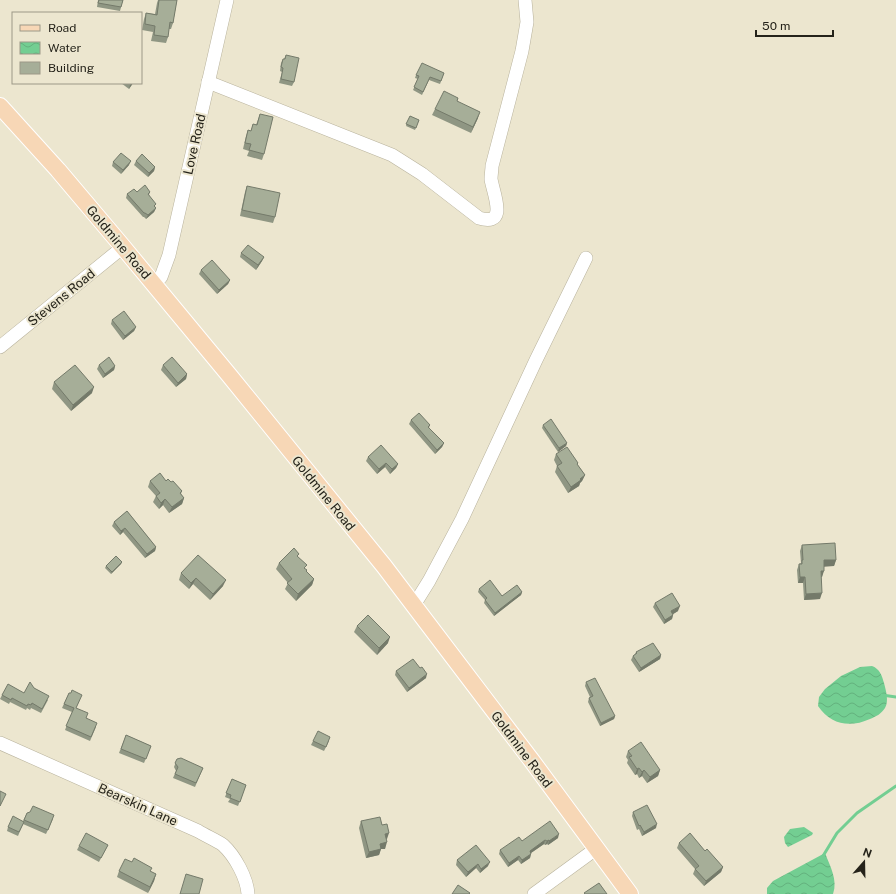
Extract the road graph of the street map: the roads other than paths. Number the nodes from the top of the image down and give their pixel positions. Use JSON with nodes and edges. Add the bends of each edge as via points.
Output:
{"nodes":[{"id":1,"x":227,"y":0,"type":"edge"},
{"id":2,"x":525,"y":0,"type":"edge"},
{"id":3,"x":208,"y":82,"type":"junction"},
{"id":4,"x":0,"y":106,"type":"edge"},
{"id":5,"x":123,"y":247,"type":"junction"},
{"id":6,"x":586,"y":258,"type":"dead end"},
{"id":7,"x":154,"y":285,"type":"junction"},
{"id":8,"x":0,"y":347,"type":"edge"},
{"id":9,"x":414,"y":605,"type":"junction"},
{"id":10,"x":0,"y":743,"type":"edge"},
{"id":11,"x":597,"y":848,"type":"junction"},
{"id":12,"x":248,"y":894,"type":"edge"},
{"id":13,"x":534,"y":894,"type":"edge"},
{"id":14,"x":630,"y":894,"type":"edge"}],
"edges":[{"from":1,"to":3,"type":"street","name":"Love Road"},
{"from":2,"to":3,"type":"street","via":[[527,22],[523,45],[492,166],[491,178],[498,204],[497,212],[492,219],[479,218],[422,174],[392,155]]},
{"from":3,"to":7,"type":"street","name":"Love Road","via":[[168,255],[161,277]]},
{"from":4,"to":5,"type":"main road","name":"Goldmine Road"},
{"from":5,"to":7,"type":"main road","name":"Goldmine Road"},
{"from":5,"to":8,"type":"street","name":"Stevens Road"},
{"from":6,"to":9,"type":"street","via":[[532,367],[462,519]]},
{"from":7,"to":9,"type":"main road","name":"Goldmine Road"},
{"from":9,"to":11,"type":"main road","name":"Goldmine Road"},
{"from":10,"to":12,"type":"street","name":"Bearskin Lane","via":[[198,831],[223,846],[237,862],[247,884]]},
{"from":11,"to":13,"type":"street"},
{"from":11,"to":14,"type":"main road","name":"Goldmine Road"}]}
